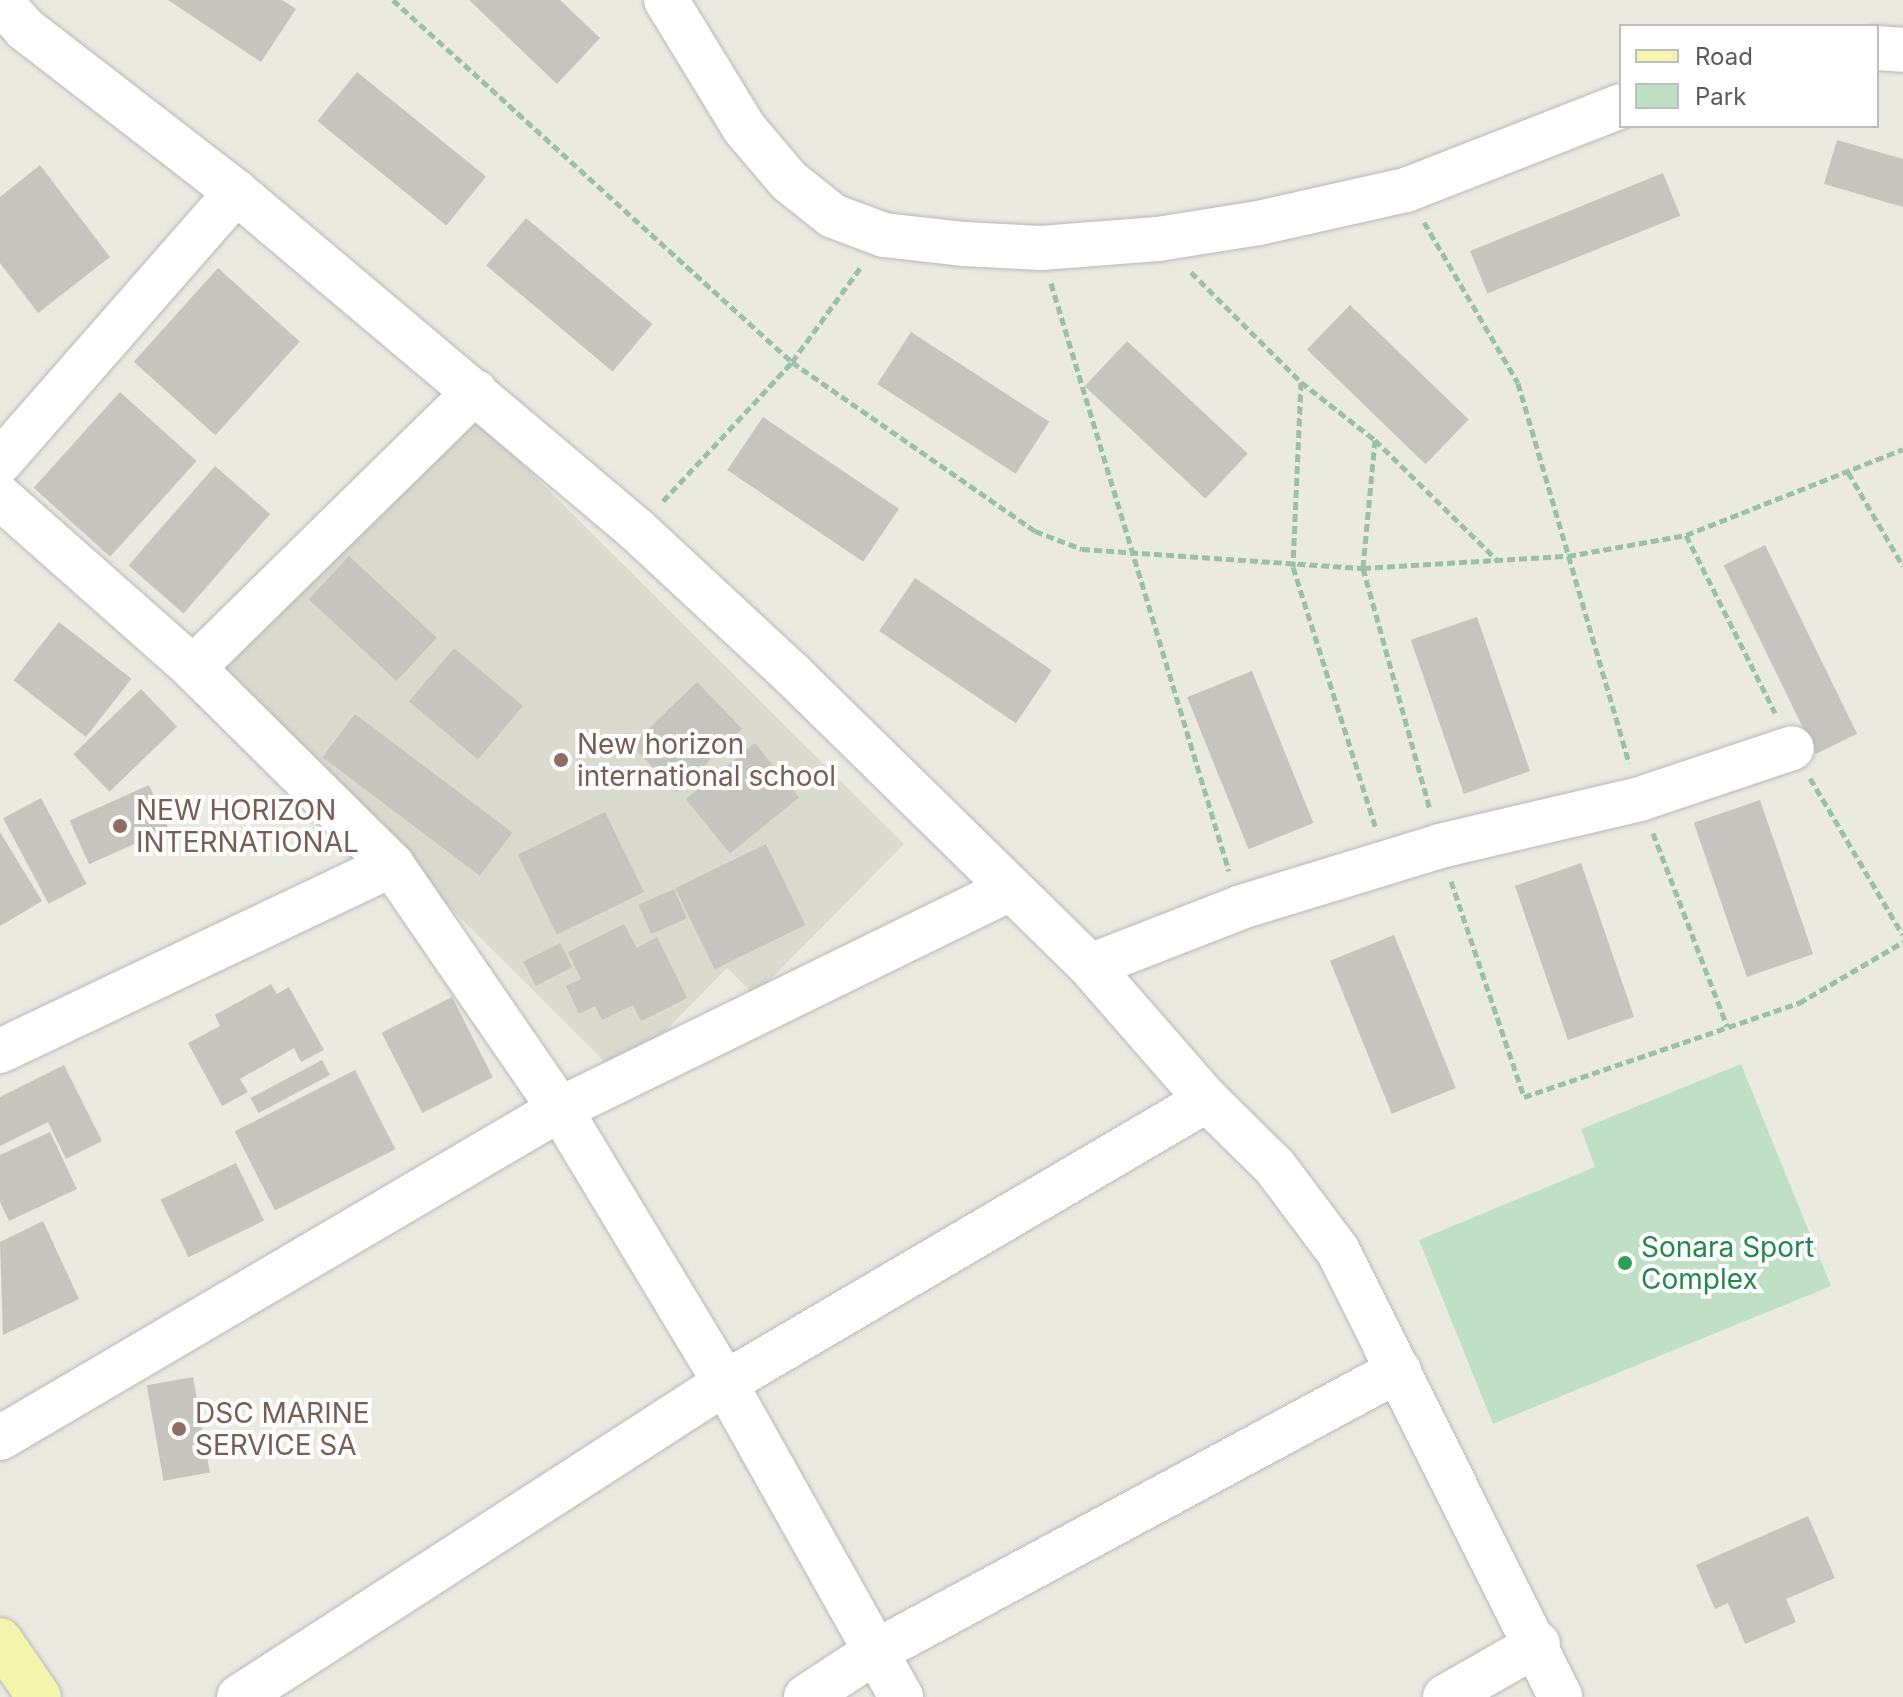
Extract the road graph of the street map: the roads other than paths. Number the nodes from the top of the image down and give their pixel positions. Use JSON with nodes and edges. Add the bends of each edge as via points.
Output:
{"nodes":[{"id":1,"x":666,"y":0,"type":"edge"},
{"id":2,"x":24,"y":10,"type":"edge"},
{"id":3,"x":1879,"y":48,"type":"edge"},
{"id":4,"x":1903,"y":50,"type":"edge"},
{"id":5,"x":1619,"y":107,"type":"edge"},
{"id":6,"x":236,"y":192,"type":"junction"},
{"id":7,"x":475,"y":392,"type":"junction"},
{"id":8,"x":0,"y":462,"type":"edge"},
{"id":9,"x":0,"y":497,"type":"edge"},
{"id":10,"x":193,"y":668,"type":"junction"},
{"id":11,"x":1792,"y":748,"type":"dead end"},
{"id":12,"x":392,"y":865,"type":"junction"},
{"id":13,"x":1010,"y":889,"type":"junction"},
{"id":14,"x":1090,"y":966,"type":"junction"},
{"id":15,"x":0,"y":1051,"type":"edge"},
{"id":16,"x":1207,"y":1100,"type":"junction"},
{"id":17,"x":560,"y":1109,"type":"junction"},
{"id":18,"x":1399,"y":1370,"type":"junction"},
{"id":19,"x":725,"y":1383,"type":"junction"},
{"id":20,"x":0,"y":1438,"type":"edge"},
{"id":21,"x":0,"y":1640,"type":"edge"},
{"id":22,"x":1538,"y":1644,"type":"junction"},
{"id":23,"x":873,"y":1653,"type":"junction"},
{"id":24,"x":39,"y":1697,"type":"edge"},
{"id":25,"x":239,"y":1697,"type":"edge"},
{"id":26,"x":806,"y":1697,"type":"edge"},
{"id":27,"x":901,"y":1697,"type":"edge"},
{"id":28,"x":1445,"y":1697,"type":"edge"},
{"id":29,"x":1560,"y":1697,"type":"edge"}],
"edges":[{"from":1,"to":5,"type":"street","via":[[744,128],[789,181],[833,216],[884,235],[1041,248],[1158,239],[1406,190]]},
{"from":2,"to":6,"type":"street"},
{"from":3,"to":4,"type":"street"},
{"from":6,"to":7,"type":"street"},
{"from":6,"to":8,"type":"street"},
{"from":7,"to":10,"type":"street"},
{"from":7,"to":13,"type":"street","via":[[637,530]]},
{"from":9,"to":10,"type":"street"},
{"from":10,"to":12,"type":"street"},
{"from":11,"to":14,"type":"street","via":[[1640,799],[1440,846],[1241,907]]},
{"from":12,"to":15,"type":"street"},
{"from":12,"to":17,"type":"street"},
{"from":13,"to":14,"type":"street"},
{"from":13,"to":17,"type":"street"},
{"from":14,"to":16,"type":"street"},
{"from":16,"to":18,"type":"street","via":[[1275,1167],[1338,1251]]},
{"from":16,"to":19,"type":"street"},
{"from":17,"to":19,"type":"street"},
{"from":17,"to":20,"type":"street"},
{"from":18,"to":22,"type":"street"},
{"from":18,"to":23,"type":"street"},
{"from":19,"to":23,"type":"street"},
{"from":19,"to":25,"type":"street"},
{"from":21,"to":24,"type":"main road"},
{"from":22,"to":28,"type":"street"},
{"from":22,"to":29,"type":"street"},
{"from":23,"to":26,"type":"street"},
{"from":23,"to":27,"type":"street"}]}
